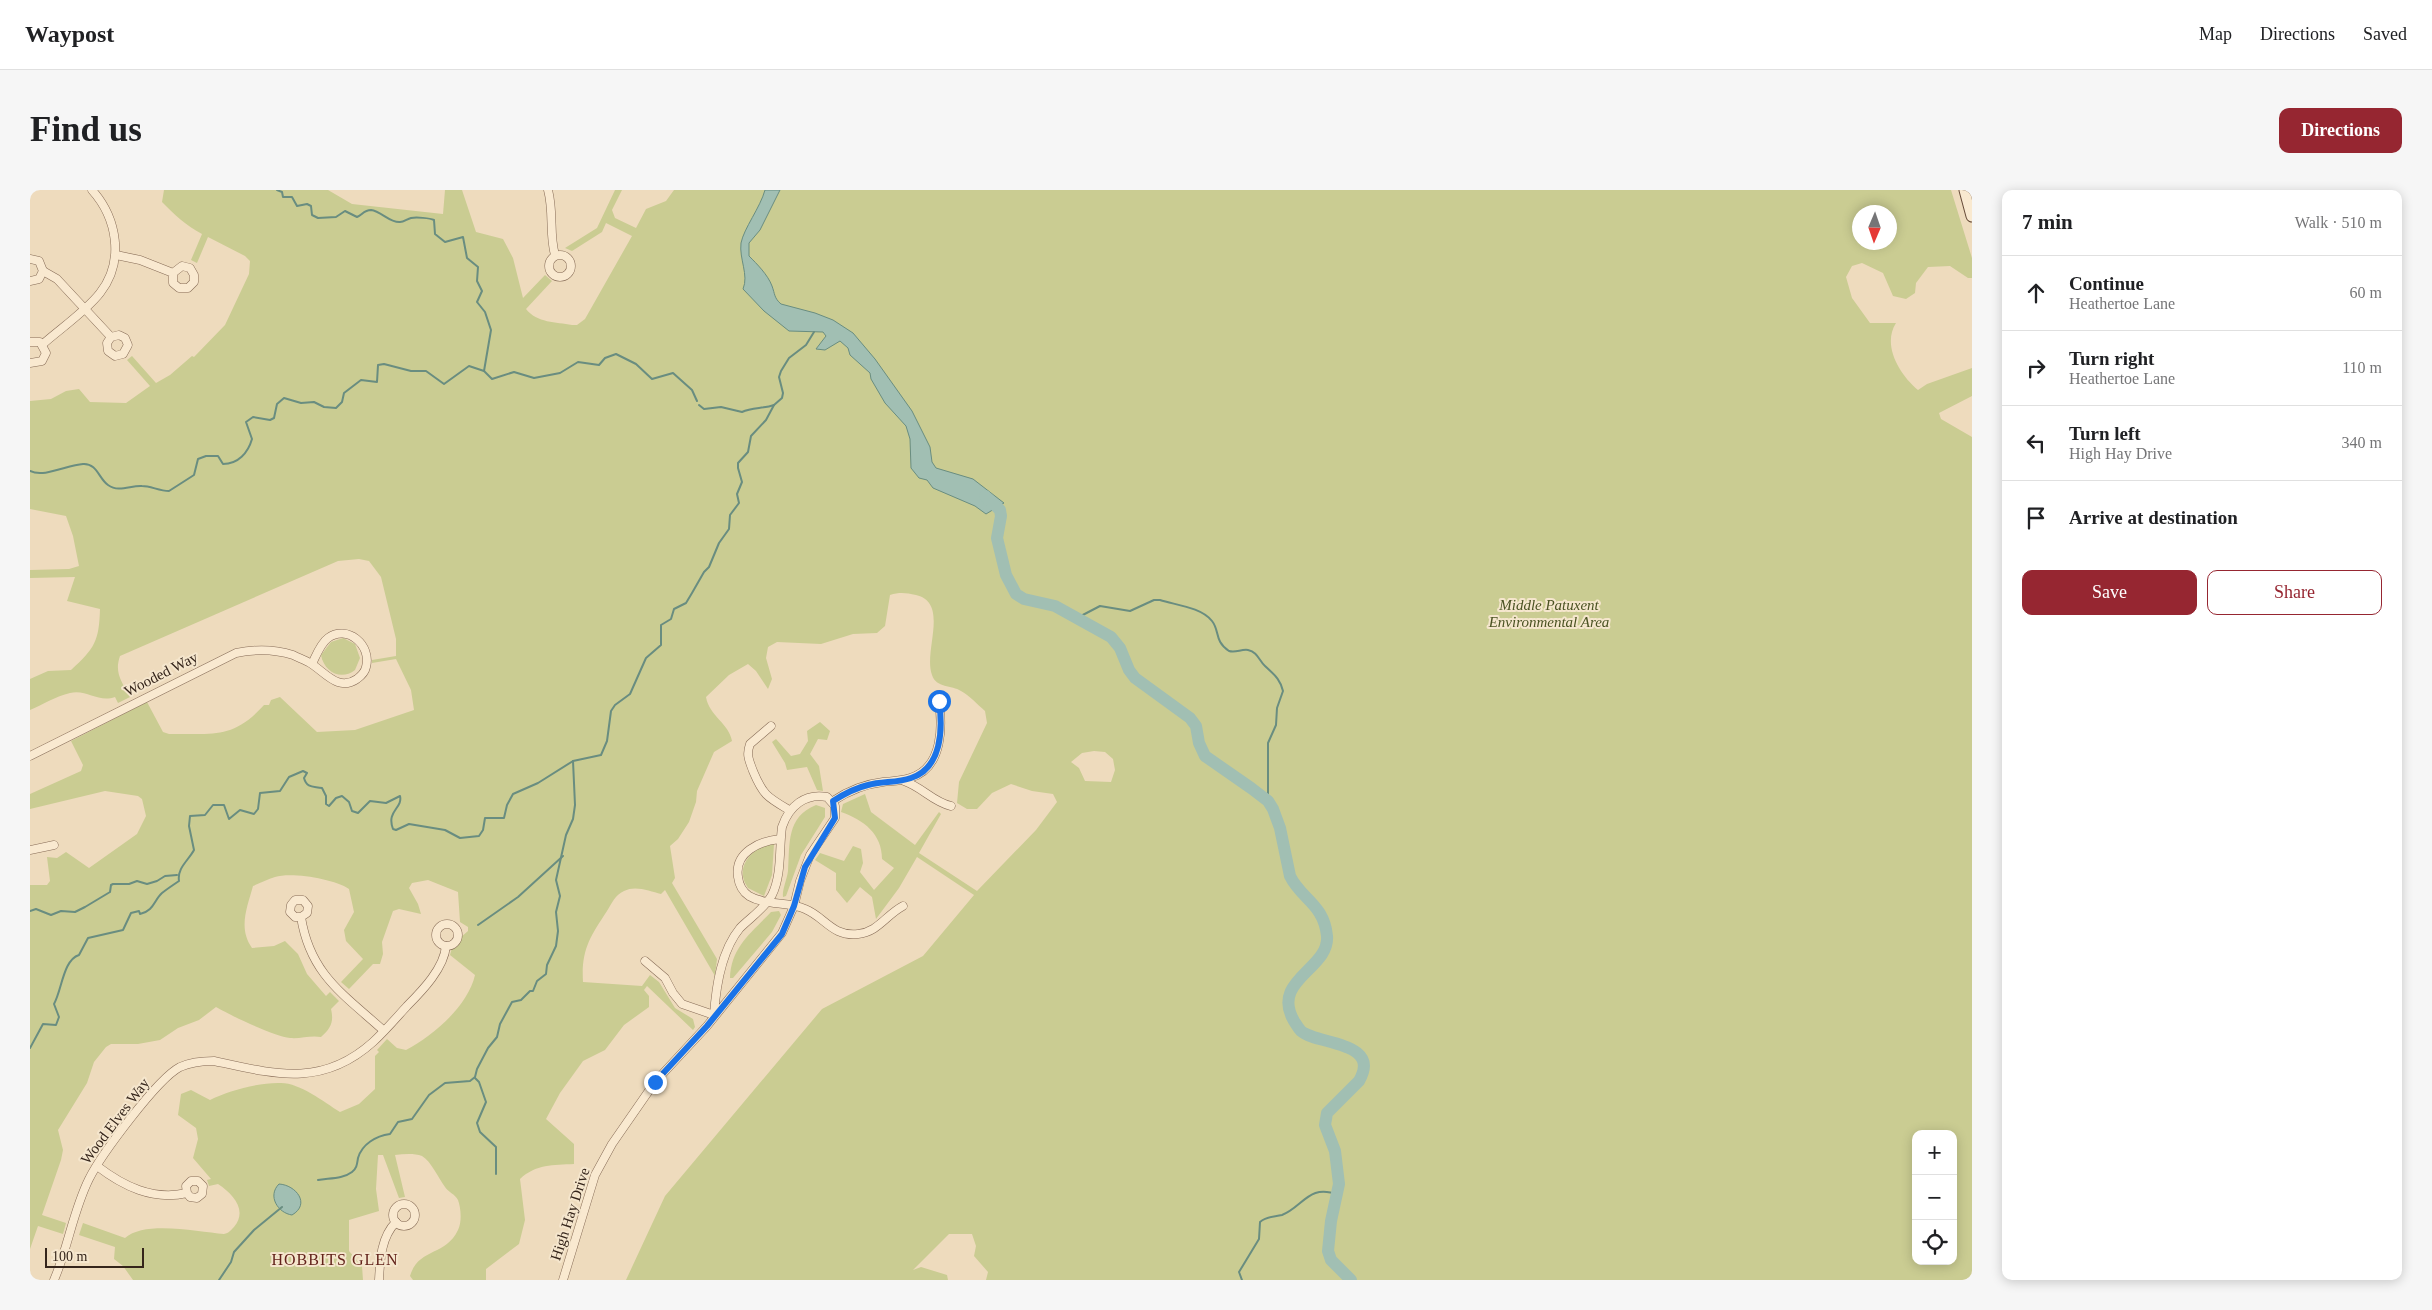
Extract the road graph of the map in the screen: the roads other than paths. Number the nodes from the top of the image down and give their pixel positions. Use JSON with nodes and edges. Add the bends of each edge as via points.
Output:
{"nodes":[{"id":1,"x":92,"y":190,"type":"edge"},
{"id":2,"x":548,"y":190,"type":"edge"},
{"id":3,"x":1965,"y":190,"type":"edge"},
{"id":4,"x":1972,"y":216,"type":"edge"},
{"id":5,"x":116,"y":255,"type":"junction"},
{"id":6,"x":555,"y":255,"type":"dead end"},
{"id":7,"x":30,"y":259,"type":"edge"},
{"id":8,"x":43,"y":271,"type":"junction"},
{"id":9,"x":173,"y":273,"type":"dead end"},
{"id":10,"x":30,"y":281,"type":"edge"},
{"id":11,"x":84,"y":308,"type":"junction"},
{"id":12,"x":111,"y":337,"type":"dead end"},
{"id":13,"x":30,"y":342,"type":"edge"},
{"id":14,"x":43,"y":344,"type":"junction"},
{"id":15,"x":30,"y":363,"type":"edge"},
{"id":16,"x":312,"y":664,"type":"junction"},
{"id":17,"x":938,"y":695,"type":"dead end"},
{"id":18,"x":771,"y":726,"type":"dead end"},
{"id":19,"x":30,"y":756,"type":"edge"},
{"id":20,"x":902,"y":780,"type":"junction"},
{"id":21,"x":833,"y":801,"type":"junction"},
{"id":22,"x":951,"y":806,"type":"dead end"},
{"id":23,"x":790,"y":810,"type":"junction"},
{"id":24,"x":780,"y":839,"type":"junction"},
{"id":25,"x":54,"y":844,"type":"dead end"},
{"id":26,"x":30,"y":850,"type":"edge"},
{"id":27,"x":767,"y":902,"type":"junction"},
{"id":28,"x":794,"y":906,"type":"junction"},
{"id":29,"x":902,"y":906,"type":"dead end"},
{"id":30,"x":301,"y":917,"type":"dead end"},
{"id":31,"x":446,"y":946,"type":"dead end"},
{"id":32,"x":645,"y":961,"type":"dead end"},
{"id":33,"x":719,"y":982,"type":"junction"},
{"id":34,"x":736,"y":989,"type":"junction"},
{"id":35,"x":714,"y":1015,"type":"junction"},
{"id":36,"x":383,"y":1030,"type":"junction"},
{"id":37,"x":97,"y":1166,"type":"junction"},
{"id":38,"x":187,"y":1193,"type":"dead end"},
{"id":39,"x":396,"y":1222,"type":"dead end"},
{"id":40,"x":54,"y":1280,"type":"edge"},
{"id":41,"x":379,"y":1280,"type":"edge"},
{"id":42,"x":563,"y":1280,"type":"edge"}],
"edges":[{"from":1,"to":5,"type":"street","via":[[109,215]]},
{"from":2,"to":6,"type":"street"},
{"from":3,"to":4,"type":"street"},
{"from":5,"to":9,"type":"street"},
{"from":5,"to":11,"type":"street","via":[[104,286]]},
{"from":7,"to":8,"type":"street","via":[[39,261]]},
{"from":8,"to":10,"type":"street","via":[[39,279]]},
{"from":8,"to":11,"type":"street","via":[[57,279]]},
{"from":11,"to":12,"type":"street"},
{"from":11,"to":14,"type":"street"},
{"from":13,"to":14,"type":"street"},
{"from":14,"to":15,"type":"street","via":[[46,353],[42,361]]},
{"from":16,"to":16,"type":"street","name":"Wooded Way","via":[[326,641],[338,634],[355,637],[363,645],[367,664],[363,673],[342,683],[330,679]]},
{"from":16,"to":19,"type":"street","name":"Wooded Way","via":[[272,651],[236,654]]},
{"from":17,"to":20,"type":"street","via":[[940,723],[933,763],[919,774]]},
{"from":18,"to":23,"type":"street","via":[[750,744],[748,759],[761,789]]},
{"from":20,"to":21,"type":"street","via":[[868,784]]},
{"from":20,"to":22,"type":"street","via":[[921,788],[938,802]]},
{"from":21,"to":23,"type":"street","via":[[813,796]]},
{"from":21,"to":28,"type":"street","name":"High Hay Drive","via":[[835,818],[810,855]]},
{"from":23,"to":24,"type":"street","name":"High Hay Drive"},
{"from":24,"to":27,"type":"street","name":"High Hay Drive","via":[[776,885]]},
{"from":24,"to":27,"type":"street","via":[[755,845],[744,854],[738,866],[740,887],[750,897]]},
{"from":25,"to":26,"type":"street"},
{"from":27,"to":28,"type":"street"},
{"from":27,"to":33,"type":"street","name":"High Hay Drive","via":[[729,944]]},
{"from":28,"to":29,"type":"street","via":[[813,913],[834,930],[850,934],[872,931]]},
{"from":28,"to":34,"type":"street","name":"High Hay Drive","via":[[782,934]]},
{"from":30,"to":36,"type":"street","via":[[308,946],[325,977]]},
{"from":31,"to":36,"type":"street","name":"Wood Elves Way","via":[[436,971]]},
{"from":32,"to":35,"type":"street","via":[[665,978],[682,1004]]},
{"from":33,"to":34,"type":"street"},
{"from":33,"to":35,"type":"street","name":"High Hay Drive"},
{"from":34,"to":35,"type":"street","name":"High Hay Drive"},
{"from":35,"to":42,"type":"street","name":"High Hay Drive","via":[[655,1082],[612,1144],[595,1175]]},
{"from":36,"to":37,"type":"street","name":"Wood Elves Way","via":[[373,1042],[349,1059],[309,1074],[272,1074],[214,1062],[181,1067],[158,1085]]},
{"from":37,"to":38,"type":"street","via":[[132,1188],[152,1193]]},
{"from":37,"to":40,"type":"street","name":"Wood Elves Way","via":[[83,1194]]},
{"from":39,"to":41,"type":"street","via":[[384,1242]]}]}
